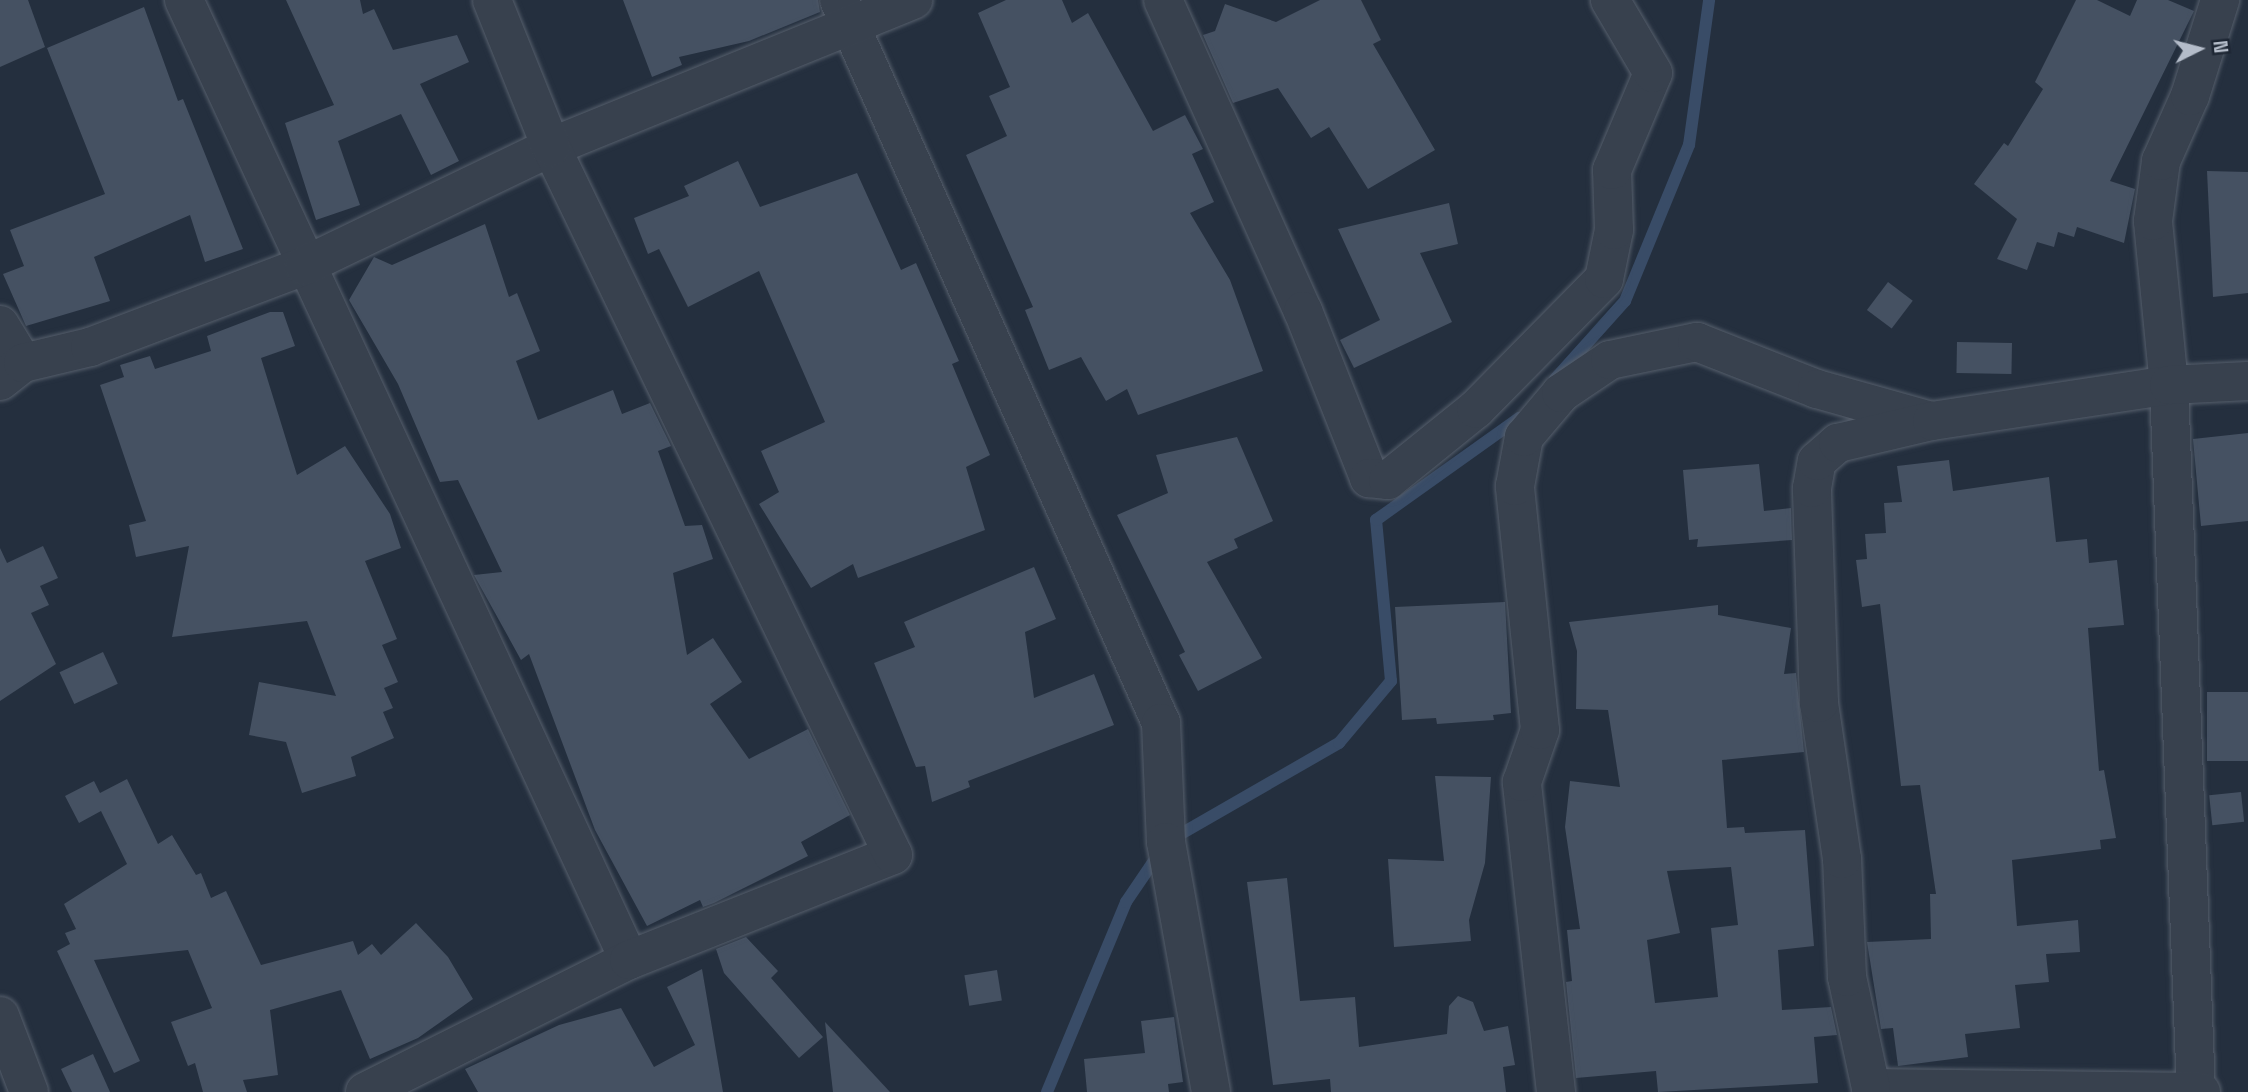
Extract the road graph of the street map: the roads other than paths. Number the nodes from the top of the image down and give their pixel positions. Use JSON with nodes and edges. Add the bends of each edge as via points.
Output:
{"nodes":[{"id":1,"x":184,"y":0,"type":"edge"},
{"id":2,"x":492,"y":0,"type":"edge"},
{"id":3,"x":913,"y":0,"type":"edge"},
{"id":4,"x":1163,"y":0,"type":"edge"},
{"id":5,"x":1610,"y":0,"type":"edge"},
{"id":6,"x":2220,"y":0,"type":"edge"},
{"id":7,"x":845,"y":12,"type":"edge"},
{"id":8,"x":551,"y":147,"type":"junction"},
{"id":9,"x":304,"y":266,"type":"junction"},
{"id":10,"x":0,"y":325,"type":"edge"},
{"id":11,"x":12,"y":372,"type":"edge"},
{"id":12,"x":2248,"y":381,"type":"edge"},
{"id":13,"x":2169,"y":385,"type":"junction"},
{"id":14,"x":1932,"y":421,"type":"junction"},
{"id":15,"x":629,"y":960,"type":"junction"},
{"id":16,"x":0,"y":1016,"type":"edge"},
{"id":17,"x":1865,"y":1091,"type":"edge"},
{"id":18,"x":29,"y":1092,"type":"edge"},
{"id":19,"x":365,"y":1092,"type":"edge"},
{"id":20,"x":1211,"y":1092,"type":"edge"},
{"id":21,"x":1556,"y":1092,"type":"edge"},
{"id":22,"x":2198,"y":1092,"type":"edge"}],
"edges":[{"from":1,"to":9,"type":"street"},
{"from":2,"to":8,"type":"street"},
{"from":3,"to":7,"type":"street"},
{"from":4,"to":5,"type":"street","via":[[1303,311],[1369,478],[1388,480],[1476,409],[1604,279],[1614,230],[1612,170],[1653,73]]},
{"from":6,"to":13,"type":"street","via":[[2190,96],[2161,161],[2153,221]]},
{"from":7,"to":8,"type":"street"},
{"from":7,"to":20,"type":"street","via":[[1161,723],[1166,842]]},
{"from":8,"to":9,"type":"street"},
{"from":8,"to":15,"type":"street","via":[[893,855]]},
{"from":9,"to":11,"type":"street"},
{"from":9,"to":15,"type":"street"},
{"from":10,"to":11,"type":"street"},
{"from":12,"to":13,"type":"street"},
{"from":13,"to":14,"type":"street"},
{"from":13,"to":22,"type":"street"},
{"from":14,"to":17,"type":"street","via":[[1838,443],[1816,461],[1812,488],[1819,703],[1842,859],[1847,977]]},
{"from":14,"to":21,"type":"street","via":[[1817,389],[1697,342],[1610,360],[1561,393],[1524,437],[1515,486],[1540,730],[1522,782]]},
{"from":15,"to":19,"type":"street"},
{"from":16,"to":18,"type":"street"},
{"from":17,"to":22,"type":"street"}]}
